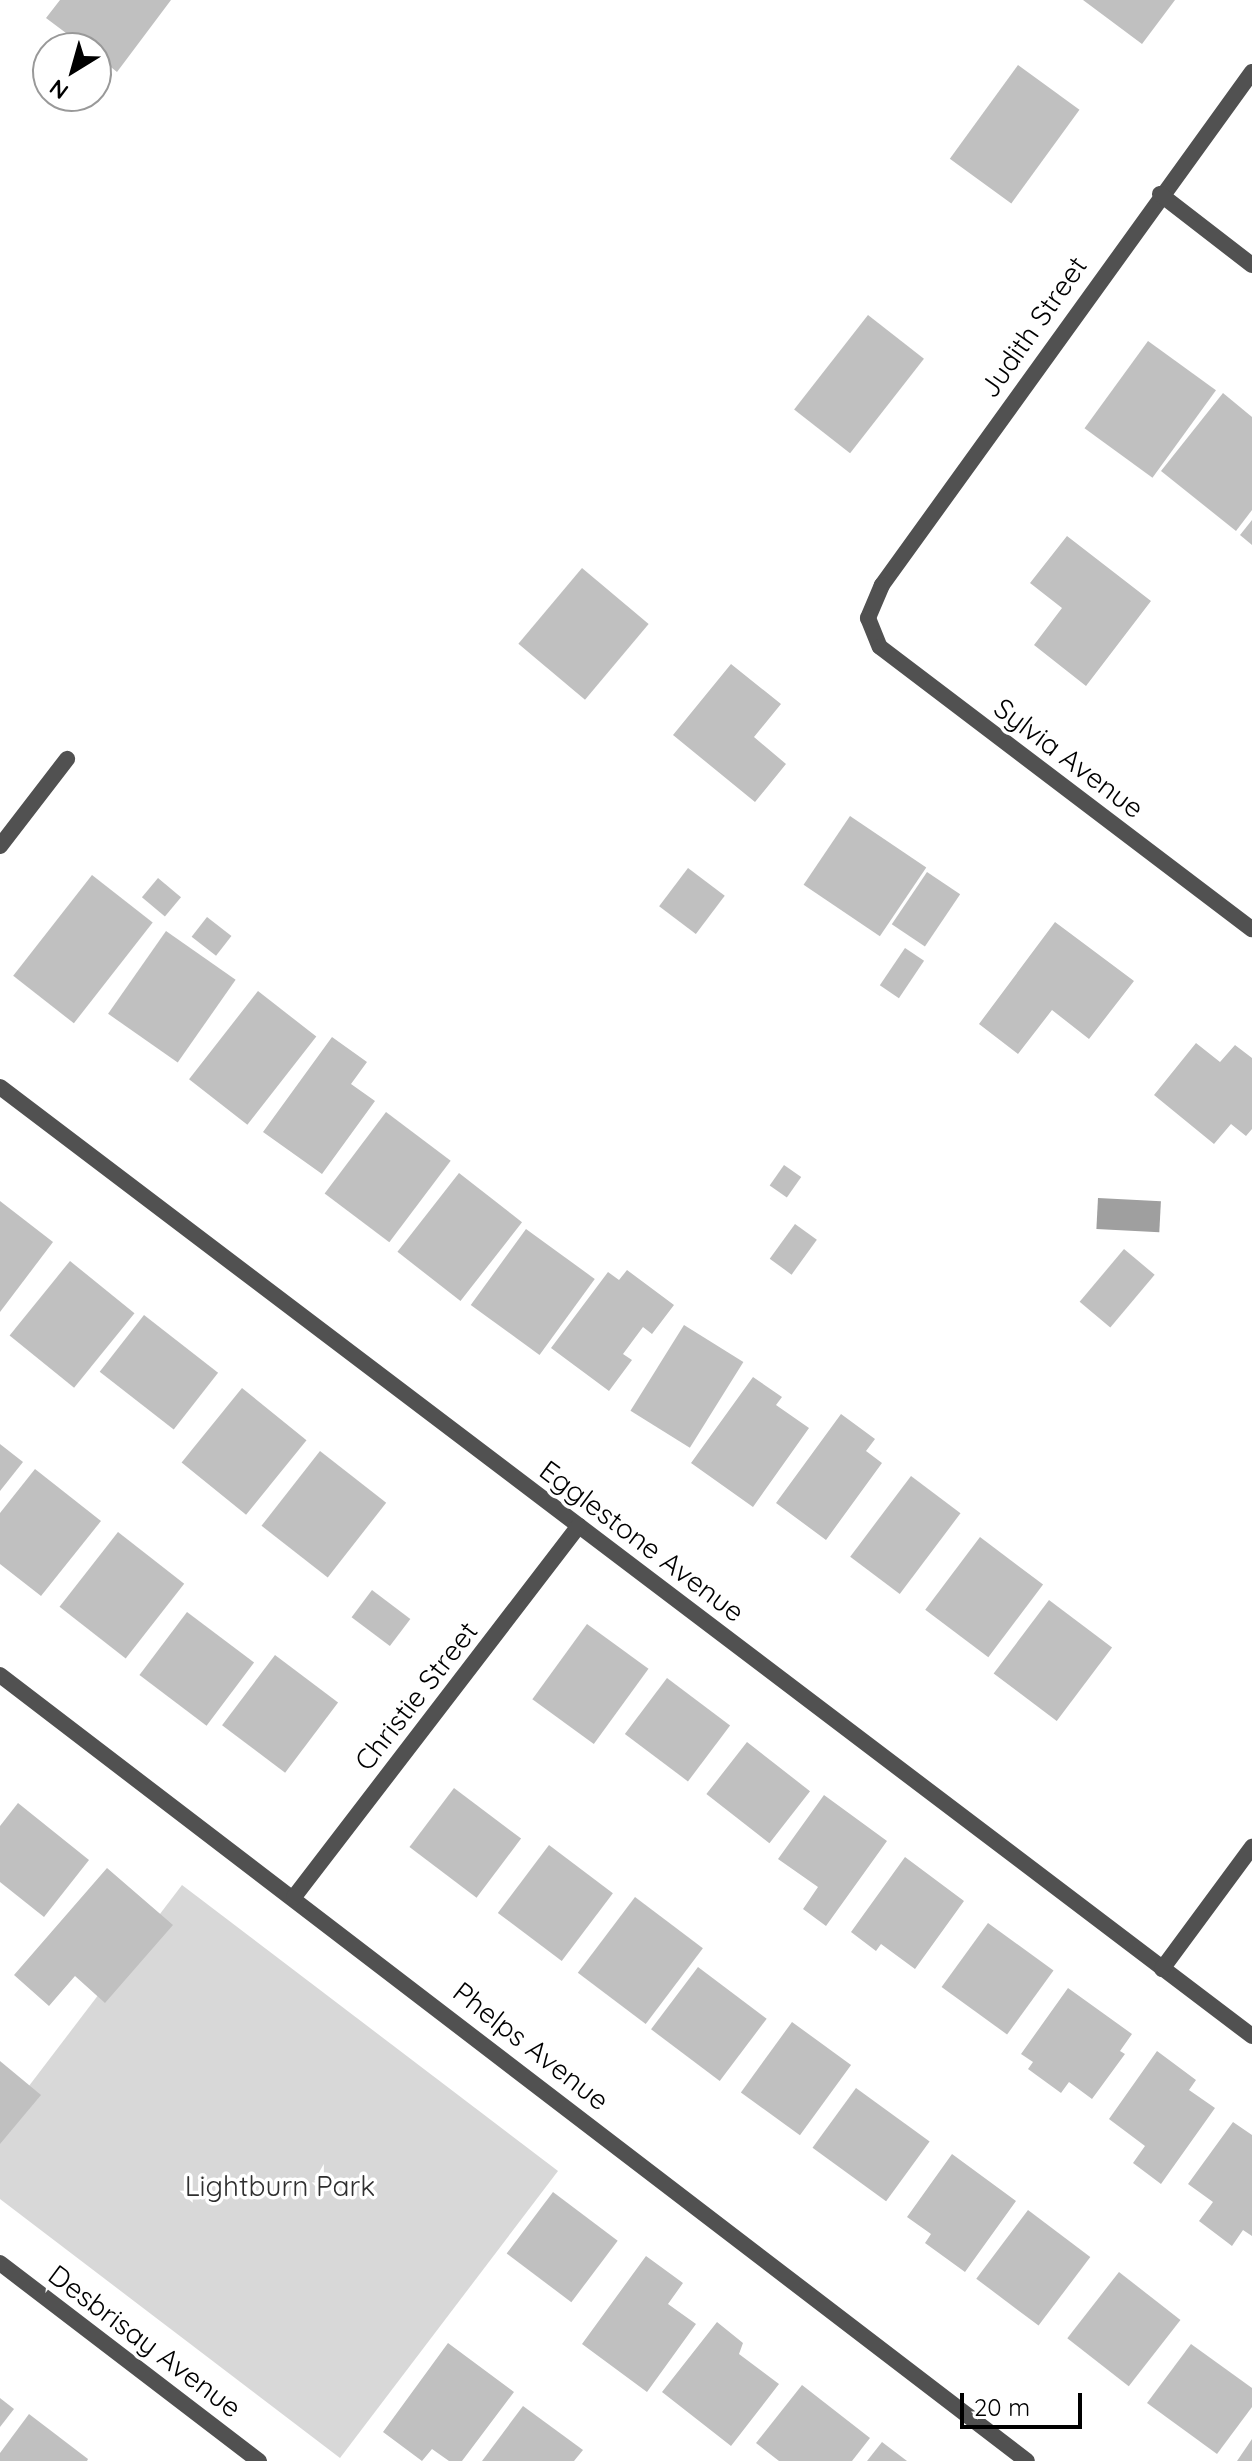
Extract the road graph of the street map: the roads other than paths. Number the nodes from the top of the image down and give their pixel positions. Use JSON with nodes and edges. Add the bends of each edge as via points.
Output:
{"nodes":[{"id":1,"x":1252,"y":72,"type":"edge"},
{"id":2,"x":1160,"y":194,"type":"junction"},
{"id":3,"x":1252,"y":265,"type":"edge"},
{"id":4,"x":868,"y":618,"type":"joint"},
{"id":5,"x":67,"y":759,"type":"dead end"},
{"id":6,"x":0,"y":846,"type":"edge"},
{"id":7,"x":1252,"y":929,"type":"edge"},
{"id":8,"x":0,"y":1087,"type":"edge"},
{"id":9,"x":579,"y":1526,"type":"junction"},
{"id":10,"x":0,"y":1675,"type":"edge"},
{"id":11,"x":1252,"y":1847,"type":"edge"},
{"id":12,"x":294,"y":1897,"type":"junction"},
{"id":13,"x":1162,"y":1969,"type":"junction"},
{"id":14,"x":1252,"y":2036,"type":"edge"},
{"id":15,"x":0,"y":2263,"type":"edge"},
{"id":16,"x":259,"y":2461,"type":"edge"},
{"id":17,"x":1027,"y":2461,"type":"edge"}],
"edges":[{"from":1,"to":2,"type":"street","name":"Judith Street"},
{"from":2,"to":3,"type":"street"},
{"from":2,"to":4,"type":"street","name":"Judith Street","via":[[882,585]]},
{"from":4,"to":7,"type":"street","name":"Sylvia Avenue","via":[[880,647]]},
{"from":5,"to":6,"type":"street"},
{"from":8,"to":9,"type":"street","name":"Egglestone Avenue"},
{"from":9,"to":12,"type":"street","name":"Christie Street"},
{"from":9,"to":13,"type":"street","name":"Egglestone Avenue"},
{"from":10,"to":12,"type":"street","name":"Phelps Avenue"},
{"from":11,"to":13,"type":"street"},
{"from":12,"to":17,"type":"street","name":"Phelps Avenue"},
{"from":13,"to":14,"type":"street","name":"Egglestone Avenue"},
{"from":15,"to":16,"type":"street","name":"Desbrisay Avenue"}]}
